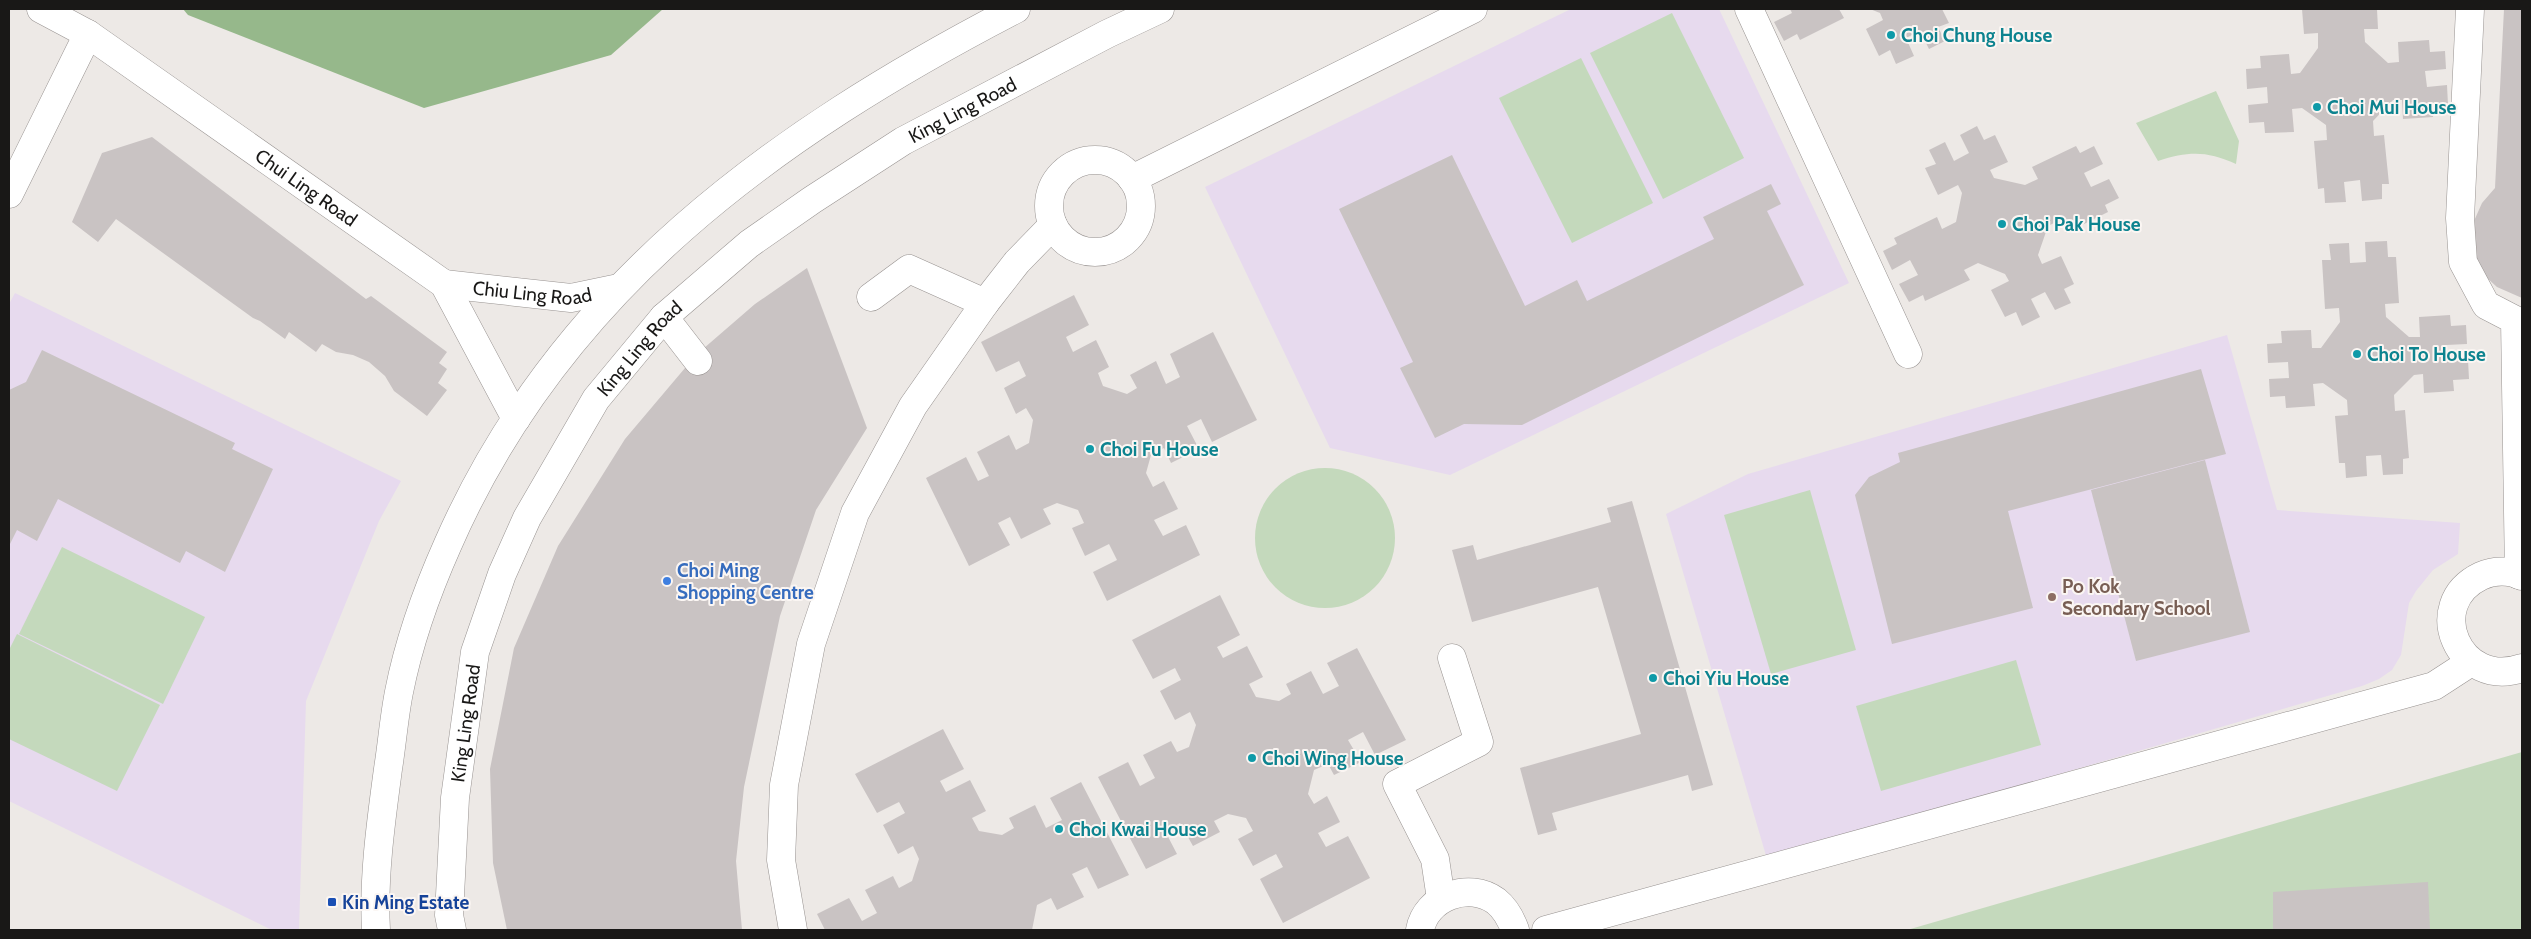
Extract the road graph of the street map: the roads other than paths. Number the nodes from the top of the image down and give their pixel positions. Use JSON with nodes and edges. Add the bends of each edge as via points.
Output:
{"nodes":[{"id":1,"x":41,"y":9,"type":"edge"},
{"id":2,"x":1016,"y":9,"type":"edge"},
{"id":3,"x":1160,"y":9,"type":"edge"},
{"id":4,"x":1473,"y":9,"type":"edge"},
{"id":5,"x":1749,"y":9,"type":"edge"},
{"id":6,"x":2470,"y":9,"type":"edge"},
{"id":7,"x":88,"y":34,"type":"junction"},
{"id":8,"x":1132,"y":179,"type":"junction"},
{"id":9,"x":9,"y":194,"type":"edge"},
{"id":10,"x":1053,"y":225,"type":"junction"},
{"id":11,"x":444,"y":284,"type":"junction"},
{"id":12,"x":619,"y":288,"type":"junction"},
{"id":13,"x":871,"y":297,"type":"dead end"},
{"id":14,"x":985,"y":303,"type":"junction"},
{"id":15,"x":664,"y":317,"type":"junction"},
{"id":16,"x":1908,"y":354,"type":"dead end"},
{"id":17,"x":698,"y":361,"type":"dead end"},
{"id":18,"x":516,"y":419,"type":"junction"},
{"id":19,"x":2521,"y":575,"type":"edge"},
{"id":20,"x":1452,"y":658,"type":"dead end"},
{"id":21,"x":2471,"y":662,"type":"junction"},
{"id":22,"x":2522,"y":668,"type":"edge"},
{"id":23,"x":1441,"y":899,"type":"junction"},
{"id":24,"x":376,"y":930,"type":"edge"},
{"id":25,"x":452,"y":930,"type":"edge"},
{"id":26,"x":793,"y":930,"type":"edge"},
{"id":27,"x":1420,"y":930,"type":"edge"},
{"id":28,"x":1515,"y":930,"type":"edge"},
{"id":29,"x":1546,"y":930,"type":"edge"}],
"edges":[{"from":1,"to":7,"type":"street","name":"Chui Ling Road"},
{"from":2,"to":12,"type":"street","via":[[893,76],[811,128],[704,208]]},
{"from":3,"to":15,"type":"street","name":"King Ling Road","via":[[903,142],[749,244]]},
{"from":4,"to":8,"type":"street"},
{"from":5,"to":16,"type":"street"},
{"from":6,"to":19,"type":"street","via":[[2460,218],[2463,262],[2486,305],[2515,320]]},
{"from":7,"to":9,"type":"street"},
{"from":7,"to":11,"type":"street","name":"Chui Ling Road"},
{"from":8,"to":10,"type":"street","via":[[1122,168],[1108,162],[1079,163],[1056,182],[1050,196],[1049,211]]},
{"from":8,"to":10,"type":"street","via":[[1140,193],[1142,208],[1130,236],[1118,246],[1089,252],[1074,247]]},
{"from":10,"to":14,"type":"street","via":[[1017,262]]},
{"from":11,"to":12,"type":"street","name":"Chiu Ling Road","via":[[571,298]]},
{"from":11,"to":18,"type":"street","name":"Chui Ling Road"},
{"from":12,"to":18,"type":"street","via":[[576,336]]},
{"from":13,"to":14,"type":"street","via":[[909,269]]},
{"from":14,"to":26,"type":"street","via":[[913,406],[854,513],[811,644],[784,785],[781,860]]},
{"from":15,"to":17,"type":"street"},
{"from":15,"to":25,"type":"street","name":"King Ling Road","via":[[596,399],[527,518],[502,574],[475,652],[455,798]]},
{"from":18,"to":24,"type":"street","via":[[459,518],[416,629],[399,692],[382,811]]},
{"from":19,"to":21,"type":"street","via":[[2488,573],[2461,590],[2451,620],[2453,636],[2460,651]]},
{"from":20,"to":23,"type":"street","via":[[1479,742],[1397,784],[1435,859]]},
{"from":21,"to":22,"type":"street","via":[[2487,670],[2504,672]]},
{"from":21,"to":29,"type":"street","via":[[2434,686]]},
{"from":23,"to":27,"type":"street","via":[[1429,910]]},
{"from":23,"to":28,"type":"street","via":[[1455,893],[1484,895],[1503,908]]}]}
